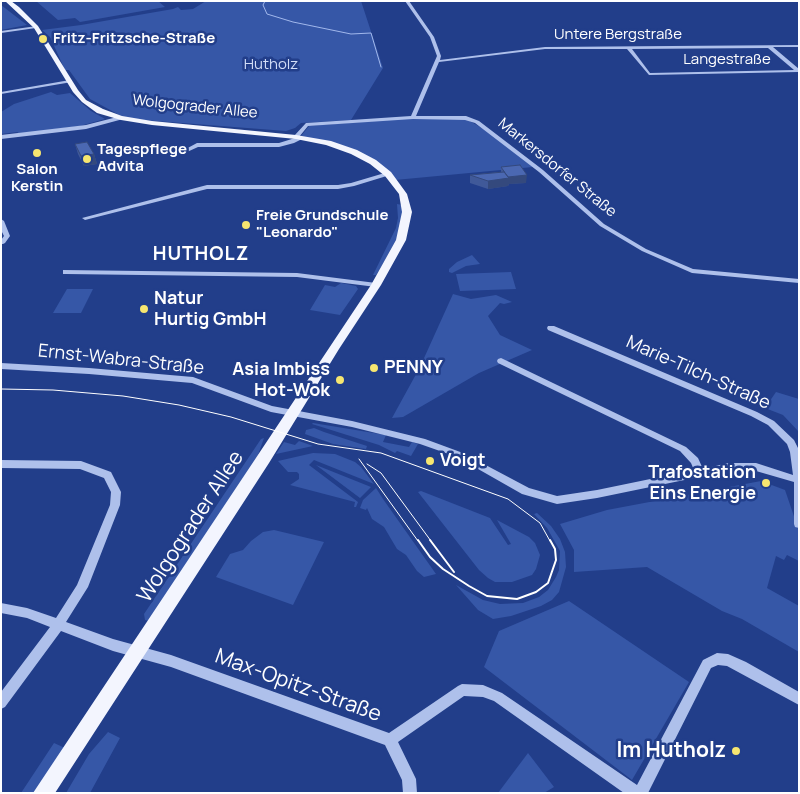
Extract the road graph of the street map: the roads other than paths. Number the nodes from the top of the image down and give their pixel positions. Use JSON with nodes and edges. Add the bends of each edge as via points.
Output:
{"nodes":[{"id":1,"x":7,"y":1,"type":"edge"},
{"id":2,"x":407,"y":1,"type":"edge"},
{"id":3,"x":36,"y":28,"type":"junction"},
{"id":4,"x":1,"y":32,"type":"edge"},
{"id":5,"x":769,"y":46,"type":"junction"},
{"id":6,"x":799,"y":46,"type":"edge"},
{"id":7,"x":629,"y":48,"type":"junction"},
{"id":8,"x":439,"y":61,"type":"junction"},
{"id":9,"x":70,"y":81,"type":"junction"},
{"id":10,"x":1,"y":93,"type":"edge"},
{"id":11,"x":413,"y":117,"type":"junction"},
{"id":12,"x":121,"y":118,"type":"junction"},
{"id":13,"x":1,"y":137,"type":"edge"},
{"id":14,"x":298,"y":137,"type":"junction"},
{"id":15,"x":187,"y":150,"type":"dead end"},
{"id":16,"x":388,"y":174,"type":"junction"},
{"id":17,"x":85,"y":218,"type":"dead end"},
{"id":18,"x":1,"y":221,"type":"edge"},
{"id":19,"x":3,"y":242,"type":"dead end"},
{"id":20,"x":66,"y":272,"type":"dead end"},
{"id":21,"x":799,"y":281,"type":"edge"},
{"id":22,"x":376,"y":285,"type":"junction"},
{"id":23,"x":551,"y":328,"type":"dead end"},
{"id":24,"x":501,"y":360,"type":"dead end"},
{"id":25,"x":1,"y":366,"type":"edge"},
{"id":26,"x":292,"y":413,"type":"junction"},
{"id":27,"x":1,"y":464,"type":"edge"},
{"id":28,"x":699,"y":472,"type":"junction"},
{"id":29,"x":799,"y":480,"type":"edge"},
{"id":30,"x":799,"y":524,"type":"edge"},
{"id":31,"x":1,"y":608,"type":"edge"},
{"id":32,"x":58,"y":625,"type":"junction"},
{"id":33,"x":137,"y":653,"type":"junction"},
{"id":34,"x":799,"y":699,"type":"edge"},
{"id":35,"x":1,"y":703,"type":"edge"},
{"id":36,"x":390,"y":740,"type":"junction"},
{"id":37,"x":43,"y":793,"type":"edge"},
{"id":38,"x":410,"y":793,"type":"edge"},
{"id":39,"x":636,"y":793,"type":"edge"},
{"id":40,"x":640,"y":793,"type":"edge"}],
"edges":[{"from":1,"to":3,"type":"main road","name":"Wolgograder Allee"},
{"from":2,"to":8,"type":"street","via":[[432,37]]},
{"from":3,"to":4,"type":"street"},
{"from":3,"to":9,"type":"main road","name":"Wolgograder Allee"},
{"from":5,"to":6,"type":"street","name":"Untere Bergstraße"},
{"from":5,"to":7,"type":"street","name":"Untere Bergstraße"},
{"from":5,"to":7,"type":"street","name":"Langestraße","via":[[798,72],[649,74]]},
{"from":7,"to":8,"type":"street","name":"Untere Bergstraße","via":[[544,48]]},
{"from":8,"to":11,"type":"street"},
{"from":9,"to":10,"type":"street"},
{"from":9,"to":12,"type":"main road","name":"Wolgograder Allee","via":[[75,91],[91,106]]},
{"from":11,"to":14,"type":"street","name":"Markersdorfer Straße","via":[[306,125]]},
{"from":11,"to":21,"type":"street","name":"Markersdorfer Straße","via":[[459,117],[477,122],[542,171],[602,225],[675,265],[692,271]]},
{"from":12,"to":13,"type":"street","via":[[86,127]]},
{"from":12,"to":14,"type":"main road","name":"Wolgograder Allee","via":[[152,124]]},
{"from":14,"to":15,"type":"street","name":"Wolgograder Allee","via":[[279,145],[197,145]]},
{"from":14,"to":16,"type":"main road","name":"Wolgograder Allee","via":[[354,152]]},
{"from":16,"to":17,"type":"street","via":[[338,187],[207,187]]},
{"from":16,"to":22,"type":"main road","name":"Wolgograder Allee","via":[[403,194],[406,222],[401,240]]},
{"from":18,"to":19,"type":"street","via":[[7,236]]},
{"from":20,"to":22,"type":"street","via":[[297,275]]},
{"from":22,"to":26,"type":"main road","name":"Wolgograder Allee"},
{"from":23,"to":29,"type":"street","name":"Marie-Tilch-Straße","via":[[771,423],[791,442]]},
{"from":24,"to":28,"type":"street","via":[[683,449],[695,461]]},
{"from":25,"to":26,"type":"street","name":"Ernst-Wabra-Straße","via":[[193,380],[271,409]]},
{"from":26,"to":28,"type":"street","via":[[422,441],[460,455],[526,491],[557,500]]},
{"from":26,"to":33,"type":"main road","name":"Wolgograder Allee"},
{"from":27,"to":32,"type":"street","via":[[81,465],[108,475],[116,492],[115,505],[82,587]]},
{"from":28,"to":29,"type":"street","via":[[756,467]]},
{"from":29,"to":30,"type":"street"},
{"from":31,"to":32,"type":"street","name":"Max-Opitz-Straße","via":[[27,613]]},
{"from":32,"to":33,"type":"street","name":"Max-Opitz-Straße"},
{"from":32,"to":35,"type":"street"},
{"from":33,"to":36,"type":"street","name":"Max-Opitz-Straße","via":[[171,661]]},
{"from":33,"to":37,"type":"main road","name":"Wolgograder Allee"},
{"from":34,"to":40,"type":"street","via":[[728,660],[716,659],[707,664]]},
{"from":36,"to":38,"type":"street","name":"Max-Opitz-Straße","via":[[409,779]]},
{"from":36,"to":39,"type":"street","via":[[462,690],[483,691],[498,697]]}]}
